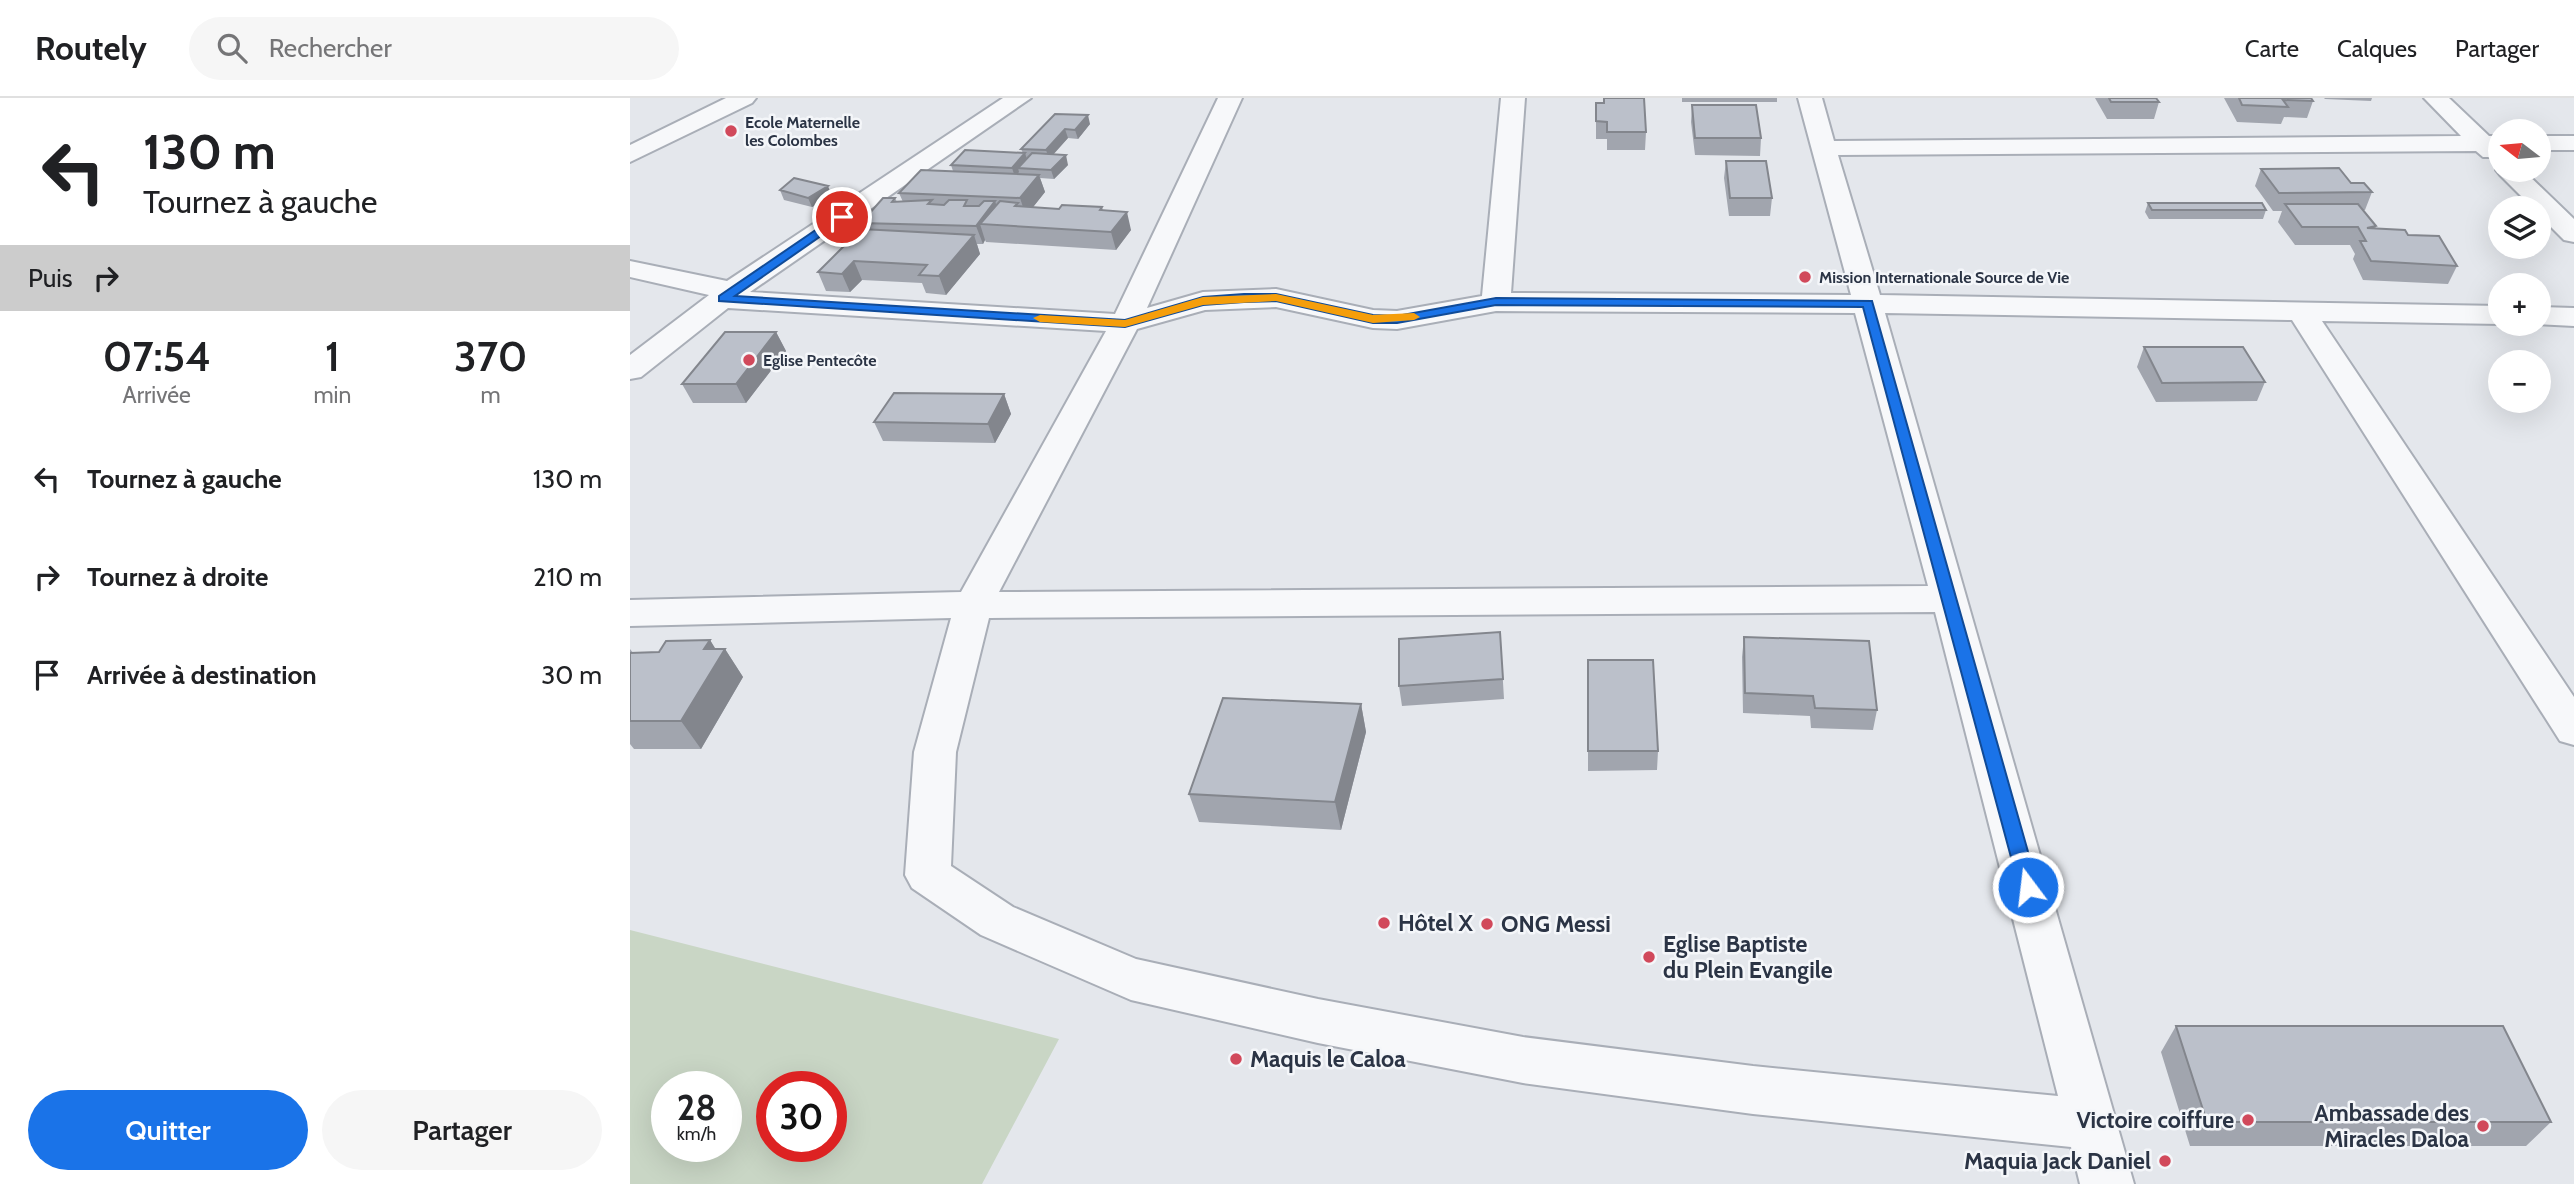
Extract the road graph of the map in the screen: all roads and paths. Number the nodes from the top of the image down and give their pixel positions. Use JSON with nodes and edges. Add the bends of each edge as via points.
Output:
{"nodes":[{"id":1,"x":744,"y":98,"type":"edge"},
{"id":2,"x":1019,"y":98,"type":"edge"},
{"id":3,"x":1230,"y":98,"type":"edge"},
{"id":4,"x":1513,"y":98,"type":"edge"},
{"id":5,"x":1810,"y":98,"type":"edge"},
{"id":6,"x":2436,"y":98,"type":"edge"},
{"id":7,"x":2488,"y":140,"type":"edge"},
{"id":8,"x":2488,"y":143,"type":"edge"},
{"id":9,"x":2552,"y":143,"type":"edge"},
{"id":10,"x":2574,"y":143,"type":"edge"},
{"id":11,"x":1825,"y":148,"type":"junction"},
{"id":12,"x":630,"y":155,"type":"edge"},
{"id":13,"x":2521,"y":182,"type":"edge"},
{"id":14,"x":2574,"y":234,"type":"edge"},
{"id":15,"x":630,"y":269,"type":"edge"},
{"id":16,"x":728,"y":295,"type":"junction"},
{"id":17,"x":1496,"y":302,"type":"junction"},
{"id":18,"x":1868,"y":304,"type":"junction"},
{"id":19,"x":2300,"y":310,"type":"junction"},
{"id":20,"x":2488,"y":315,"type":"edge"},
{"id":21,"x":2551,"y":316,"type":"edge"},
{"id":22,"x":2574,"y":317,"type":"edge"},
{"id":23,"x":1125,"y":323,"type":"junction"},
{"id":24,"x":630,"y":370,"type":"edge"},
{"id":25,"x":1950,"y":599,"type":"junction"},
{"id":26,"x":973,"y":605,"type":"junction"},
{"id":27,"x":630,"y":613,"type":"edge"},
{"id":28,"x":2574,"y":730,"type":"edge"},
{"id":29,"x":2093,"y":1124,"type":"junction"},
{"id":30,"x":2107,"y":1184,"type":"edge"}],
"edges":[{"from":1,"to":12,"type":"street"},
{"from":2,"to":16,"type":"street"},
{"from":3,"to":23,"type":"street"},
{"from":4,"to":17,"type":"street"},
{"from":5,"to":11,"type":"street"},
{"from":6,"to":7,"type":"street"},
{"from":8,"to":11,"type":"street"},
{"from":9,"to":10,"type":"street"},
{"from":11,"to":18,"type":"street"},
{"from":13,"to":14,"type":"street"},
{"from":15,"to":16,"type":"street"},
{"from":16,"to":23,"type":"street"},
{"from":16,"to":24,"type":"street"},
{"from":17,"to":18,"type":"street"},
{"from":17,"to":23,"type":"street","via":[[1397,320],[1276,298],[1244,298],[1203,301]]},
{"from":18,"to":19,"type":"street"},
{"from":18,"to":25,"type":"street"},
{"from":19,"to":20,"type":"street"},
{"from":19,"to":28,"type":"street"},
{"from":21,"to":22,"type":"street"},
{"from":23,"to":26,"type":"street"},
{"from":25,"to":26,"type":"street"},
{"from":25,"to":29,"type":"street"},
{"from":26,"to":27,"type":"street"},
{"from":26,"to":29,"type":"street","via":[[935,752],[928,875],[997,921],[1130,978],[1318,1021],[1509,1057],[1753,1090]]},
{"from":29,"to":30,"type":"street"}]}
